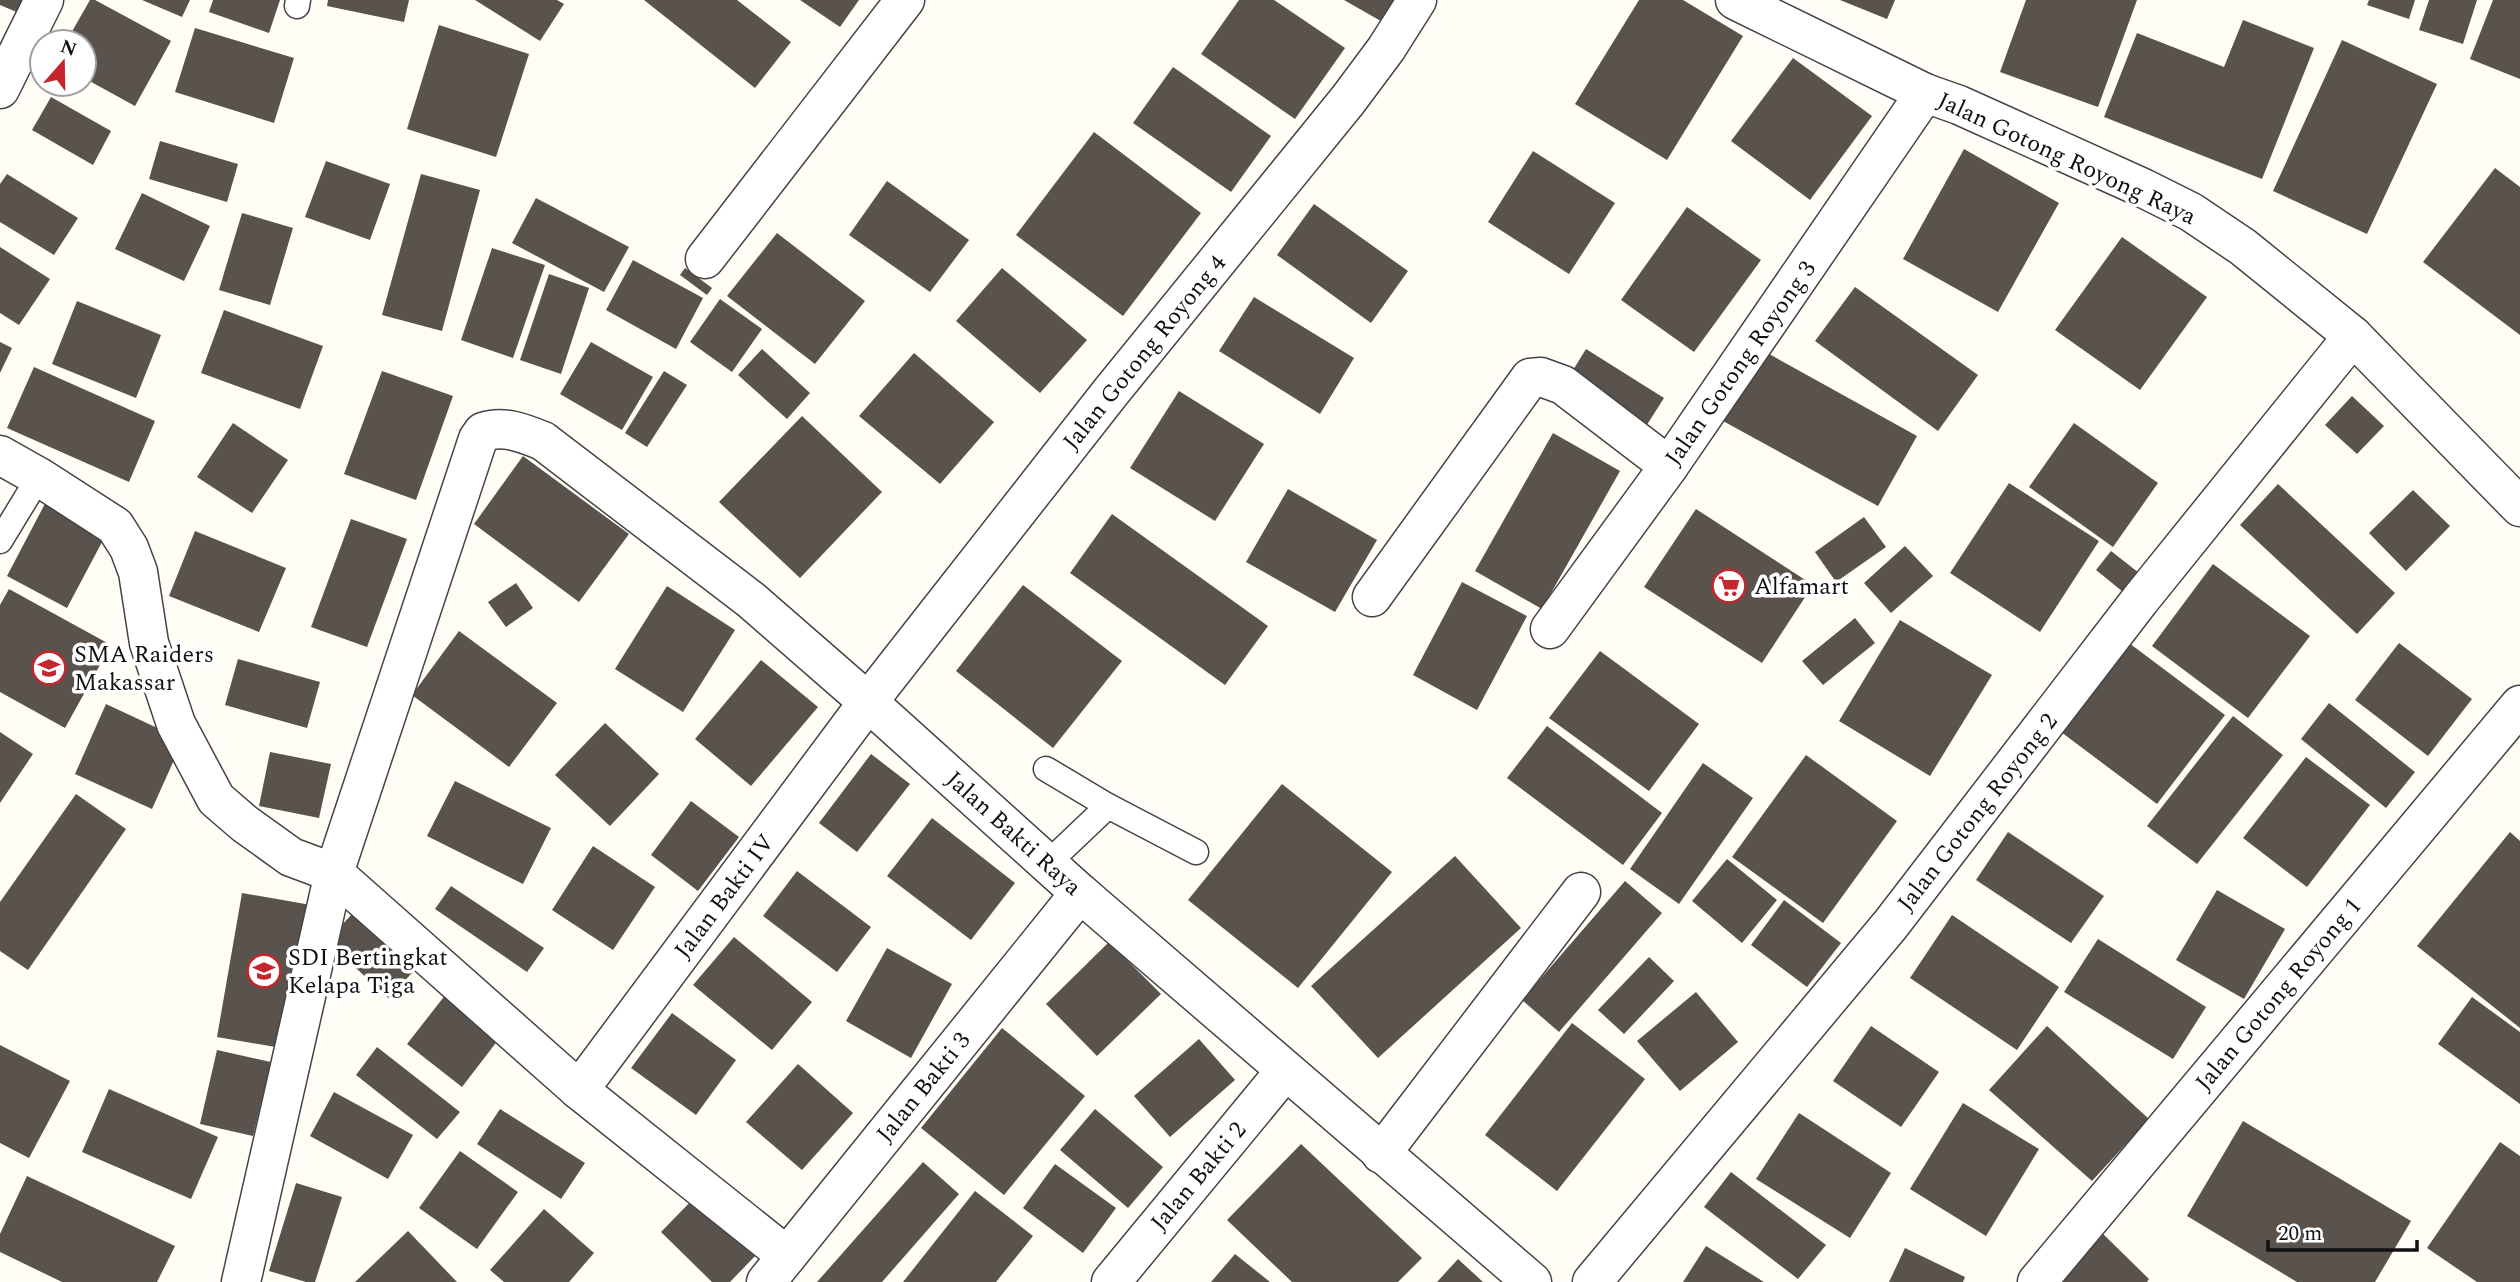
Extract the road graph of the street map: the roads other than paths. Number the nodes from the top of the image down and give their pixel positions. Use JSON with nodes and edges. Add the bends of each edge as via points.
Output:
{"nodes":[{"id":1,"x":44,"y":0,"type":"edge"},
{"id":2,"x":905,"y":0,"type":"edge"},
{"id":3,"x":1417,"y":0,"type":"edge"},
{"id":4,"x":1735,"y":0,"type":"edge"},
{"id":5,"x":0,"y":89,"type":"edge"},
{"id":6,"x":1925,"y":93,"type":"junction"},
{"id":7,"x":705,"y":259,"type":"dead end"},
{"id":8,"x":2353,"y":336,"type":"junction"},
{"id":9,"x":0,"y":455,"type":"edge"},
{"id":10,"x":1669,"y":466,"type":"junction"},
{"id":11,"x":39,"y":477,"type":"junction"},
{"id":12,"x":2520,"y":507,"type":"edge"},
{"id":13,"x":0,"y":541,"type":"edge"},
{"id":14,"x":1371,"y":597,"type":"dead end"},
{"id":15,"x":1550,"y":629,"type":"dead end"},
{"id":16,"x":868,"y":702,"type":"junction"},
{"id":17,"x":2520,"y":705,"type":"edge"},
{"id":18,"x":1046,"y":769,"type":"dead end"},
{"id":19,"x":1108,"y":806,"type":"junction"},
{"id":20,"x":1196,"y":852,"type":"dead end"},
{"id":21,"x":1048,"y":863,"type":"junction"},
{"id":22,"x":334,"y":873,"type":"junction"},
{"id":23,"x":1581,"y":892,"type":"dead end"},
{"id":24,"x":1080,"y":893,"type":"junction"},
{"id":25,"x":1285,"y":1070,"type":"junction"},
{"id":26,"x":579,"y":1090,"type":"junction"},
{"id":27,"x":1381,"y":1154,"type":"junction"},
{"id":28,"x":777,"y":1269,"type":"edge"},
{"id":29,"x":244,"y":1280,"type":"edge"},
{"id":30,"x":1111,"y":1282,"type":"edge"},
{"id":31,"x":1532,"y":1282,"type":"edge"},
{"id":32,"x":1592,"y":1282,"type":"edge"},
{"id":33,"x":2037,"y":1282,"type":"edge"}],
"edges":[{"from":1,"to":5,"type":"street"},
{"from":2,"to":7,"type":"street"},
{"from":3,"to":16,"type":"street","name":"Jalan Gotong Royong 4","via":[[1348,100]]},
{"from":4,"to":6,"type":"street","name":"Jalan Gotong Royong Raya"},
{"from":6,"to":8,"type":"street","name":"Jalan Gotong Royong Raya","via":[[2191,212],[2243,247]]},
{"from":6,"to":10,"type":"street","name":"Jalan Gotong Royong 3"},
{"from":8,"to":12,"type":"street","name":"Jalan Gotong Royong Raya"},
{"from":8,"to":32,"type":"street","name":"Jalan Gotong Royong 2","via":[[2140,600],[1891,924]]},
{"from":9,"to":11,"type":"street"},
{"from":10,"to":14,"type":"street","via":[[1563,385],[1530,378]]},
{"from":10,"to":15,"type":"street","name":"Jalan Gotong Royong 3"},
{"from":11,"to":13,"type":"lane"},
{"from":11,"to":22,"type":"street","via":[[115,526],[129,548],[138,572],[149,643],[176,724],[216,799],[291,858]]},
{"from":16,"to":21,"type":"street","name":"Jalan Bakti Raya"},
{"from":16,"to":22,"type":"street","name":"Jalan Bakti Raya","via":[[751,600],[543,442],[493,428],[478,439]]},
{"from":16,"to":26,"type":"street","name":"Jalan Bakti IV"},
{"from":17,"to":33,"type":"street","name":"Jalan Gotong Royong 1"},
{"from":18,"to":19,"type":"lane"},
{"from":19,"to":20,"type":"lane"},
{"from":19,"to":21,"type":"lane"},
{"from":21,"to":24,"type":"street","name":"Jalan Bakti Raya"},
{"from":22,"to":26,"type":"street"},
{"from":22,"to":29,"type":"street"},
{"from":23,"to":27,"type":"street"},
{"from":24,"to":25,"type":"street","name":"Jalan Bakti Raya"},
{"from":24,"to":28,"type":"street","name":"Jalan Bakti 3"},
{"from":25,"to":27,"type":"street","name":"Jalan Bakti Raya"},
{"from":25,"to":30,"type":"street","name":"Jalan Bakti 2"},
{"from":26,"to":28,"type":"street"},
{"from":27,"to":31,"type":"street","name":"Jalan Bakti Raya"}]}
